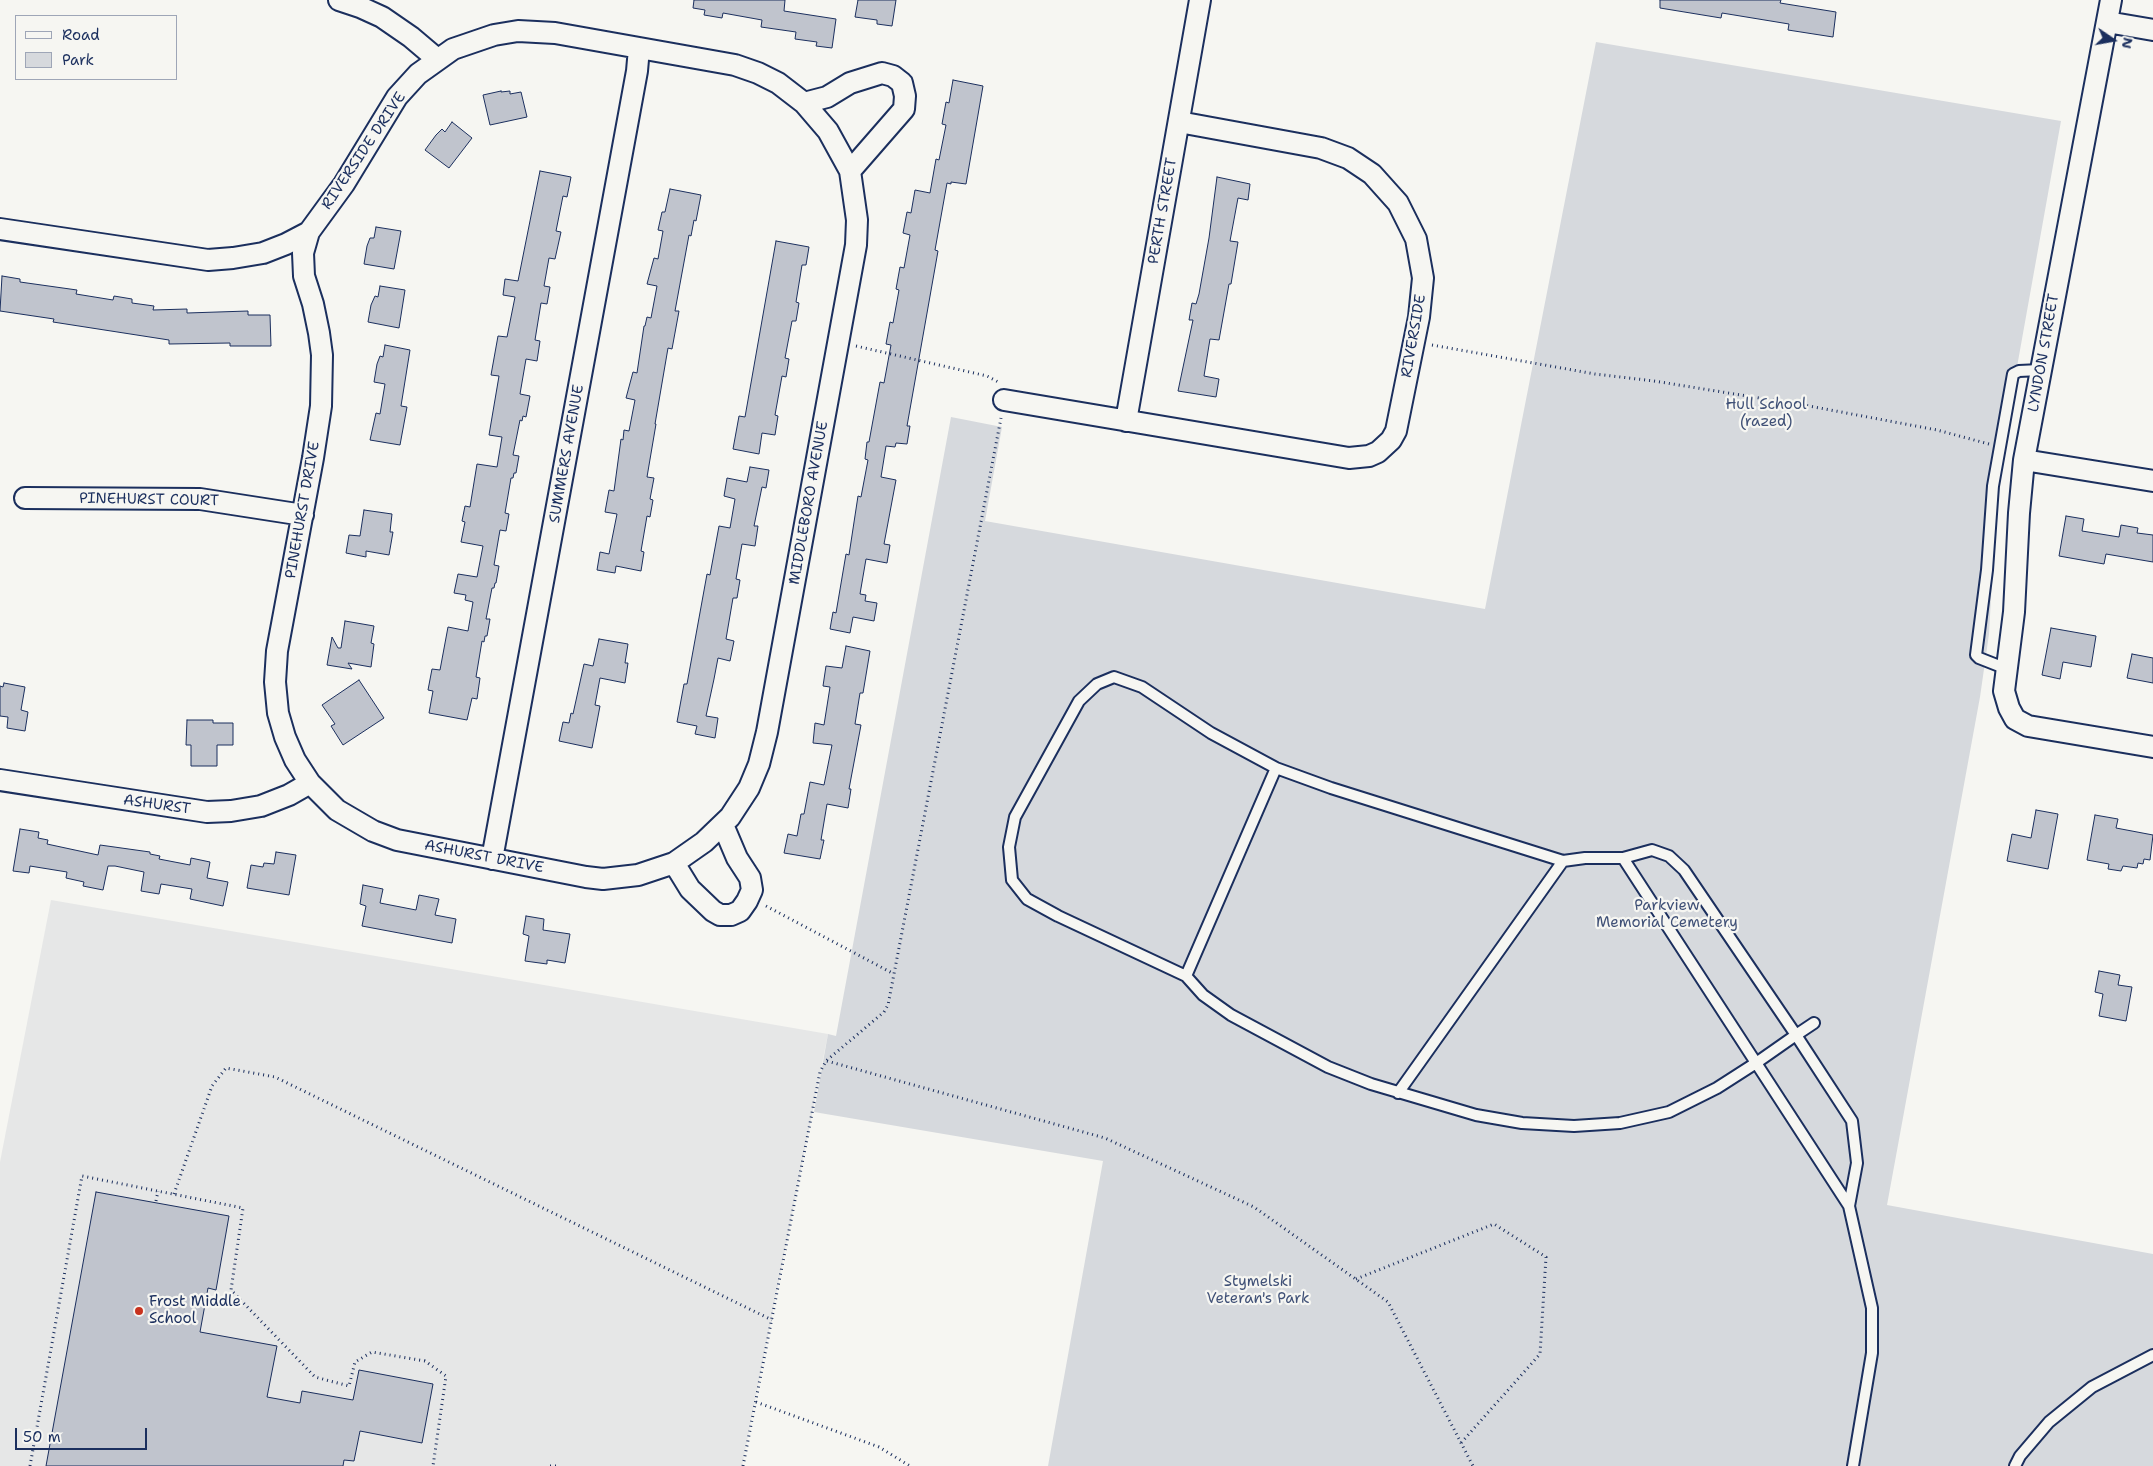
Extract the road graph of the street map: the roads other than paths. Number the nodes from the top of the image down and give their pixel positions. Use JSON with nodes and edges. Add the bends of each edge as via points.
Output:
{"nodes":[{"id":1,"x":339,"y":0,"type":"edge"},
{"id":2,"x":1200,"y":0,"type":"edge"},
{"id":3,"x":2111,"y":0,"type":"edge"},
{"id":4,"x":2107,"y":22,"type":"junction"},
{"id":5,"x":2153,"y":30,"type":"edge"},
{"id":6,"x":639,"y":48,"type":"junction"},
{"id":7,"x":437,"y":59,"type":"junction"},
{"id":8,"x":804,"y":103,"type":"junction"},
{"id":9,"x":1179,"y":122,"type":"junction"},
{"id":10,"x":828,"y":130,"type":"joint"},
{"id":11,"x":850,"y":171,"type":"junction"},
{"id":12,"x":0,"y":229,"type":"edge"},
{"id":13,"x":309,"y":232,"type":"junction"},
{"id":14,"x":2040,"y":370,"type":"junction"},
{"id":15,"x":1004,"y":400,"type":"road end"},
{"id":16,"x":1126,"y":422,"type":"junction"},
{"id":17,"x":2024,"y":460,"type":"junction"},
{"id":18,"x":2153,"y":482,"type":"edge"},
{"id":19,"x":25,"y":498,"type":"dead end"},
{"id":20,"x":302,"y":515,"type":"junction"},
{"id":21,"x":2007,"y":669,"type":"junction"},
{"id":22,"x":2153,"y":747,"type":"edge"},
{"id":23,"x":1276,"y":768,"type":"junction"},
{"id":24,"x":0,"y":780,"type":"edge"},
{"id":25,"x":310,"y":784,"type":"junction"},
{"id":26,"x":722,"y":825,"type":"junction"},
{"id":27,"x":704,"y":842,"type":"joint"},
{"id":28,"x":1623,"y":858,"type":"junction"},
{"id":29,"x":492,"y":859,"type":"junction"},
{"id":30,"x":1562,"y":861,"type":"junction"},
{"id":31,"x":674,"y":863,"type":"junction"},
{"id":32,"x":1186,"y":976,"type":"junction"},
{"id":33,"x":1814,"y":1023,"type":"dead end"},
{"id":34,"x":1796,"y":1035,"type":"junction"},
{"id":35,"x":1756,"y":1063,"type":"junction"},
{"id":36,"x":1398,"y":1093,"type":"junction"},
{"id":37,"x":1849,"y":1206,"type":"junction"},
{"id":38,"x":2153,"y":1355,"type":"edge"},
{"id":39,"x":1852,"y":1466,"type":"edge"},
{"id":40,"x":2015,"y":1466,"type":"edge"}],
"edges":[{"from":1,"to":7,"type":"street","via":[[382,17]]},
{"from":2,"to":9,"type":"street","name":"PERTH STREET"},
{"from":3,"to":4,"type":"street","name":"LYNDON STREET"},
{"from":4,"to":5,"type":"street"},
{"from":4,"to":14,"type":"street","name":"LYNDON STREET"},
{"from":6,"to":7,"type":"street","name":"RIVERSIDE DRIVE","via":[[555,33],[518,31],[476,40]]},
{"from":6,"to":8,"type":"street","name":"RIVERSIDE DRIVE","via":[[741,67],[778,83]]},
{"from":6,"to":29,"type":"street","name":"SUMMERS AVENUE"},
{"from":7,"to":13,"type":"street","name":"RIVERSIDE DRIVE","via":[[397,97],[344,184]]},
{"from":8,"to":10,"type":"street","name":"RIVERSIDE DRIVE"},
{"from":8,"to":11,"type":"street","via":[[827,97],[850,82],[882,73],[902,83],[904,109]]},
{"from":9,"to":16,"type":"street","name":"PERTH STREET"},
{"from":9,"to":16,"type":"street","name":"RIVERSIDE","via":[[1321,148],[1348,158],[1372,174],[1398,203],[1410,223],[1421,261],[1422,295],[1414,342],[1396,430],[1386,446],[1369,456],[1349,458]]},
{"from":10,"to":11,"type":"street","name":"MIDDLEBORO AVENUE"},
{"from":11,"to":26,"type":"street","name":"MIDDLEBORO AVENUE","via":[[857,220],[856,245],[761,756],[745,795]]},
{"from":12,"to":13,"type":"street","name":"RIVERSIDE DRIVE","via":[[208,260],[263,253]]},
{"from":13,"to":20,"type":"street","name":"PINEHURST DRIVE","via":[[303,254],[304,276],[319,333],[323,384]]},
{"from":14,"to":17,"type":"street","name":"LYNDON STREET"},
{"from":14,"to":21,"type":"lane","via":[[2013,374],[1993,486],[1976,655]]},
{"from":15,"to":16,"type":"street","name":"RIVERSIDE"},
{"from":17,"to":18,"type":"street"},
{"from":17,"to":21,"type":"street","name":"LYNDON STREET"},
{"from":19,"to":20,"type":"street","name":"PINEHURST COURT","via":[[200,498]]},
{"from":20,"to":25,"type":"street","name":"PINEHURST DRIVE","via":[[274,682],[285,737]]},
{"from":21,"to":22,"type":"street","name":"LYNDON STREET","via":[[2004,691],[2009,708],[2015,719],[2028,726]]},
{"from":23,"to":30,"type":"lane"},
{"from":23,"to":32,"type":"lane"},
{"from":23,"to":32,"type":"lane","via":[[1211,733],[1142,688],[1114,677],[1097,684],[1080,701],[1015,816],[1009,846],[1012,880],[1027,899]]},
{"from":24,"to":25,"type":"street","name":"ASHURST","via":[[208,812],[261,806]]},
{"from":25,"to":29,"type":"street","name":"ASHURST DRIVE","via":[[337,810],[373,831],[397,840]]},
{"from":26,"to":27,"type":"street","name":"MIDDLEBORO AVENUE"},
{"from":26,"to":31,"type":"street","via":[[750,878],[752,890],[740,911],[731,915],[713,911],[690,889]]},
{"from":27,"to":31,"type":"street","name":"ASHURST DRIVE"},
{"from":28,"to":30,"type":"lane"},
{"from":28,"to":34,"type":"lane","via":[[1652,850],[1669,856],[1684,870]]},
{"from":28,"to":35,"type":"lane"},
{"from":29,"to":31,"type":"street","name":"ASHURST DRIVE","via":[[603,878],[638,875]]},
{"from":30,"to":36,"type":"lane"},
{"from":32,"to":36,"type":"lane","via":[[1203,995],[1224,1010],[1284,1044],[1328,1067]]},
{"from":33,"to":34,"type":"lane"},
{"from":34,"to":35,"type":"lane"},
{"from":34,"to":37,"type":"lane","via":[[1852,1121],[1857,1163]]},
{"from":35,"to":36,"type":"lane","via":[[1717,1088],[1669,1112],[1620,1123],[1574,1126],[1522,1123],[1476,1116]]},
{"from":35,"to":37,"type":"lane"},
{"from":37,"to":39,"type":"lane","via":[[1872,1308],[1872,1353]]},
{"from":38,"to":40,"type":"lane","via":[[2092,1387],[2049,1422]]}]}
